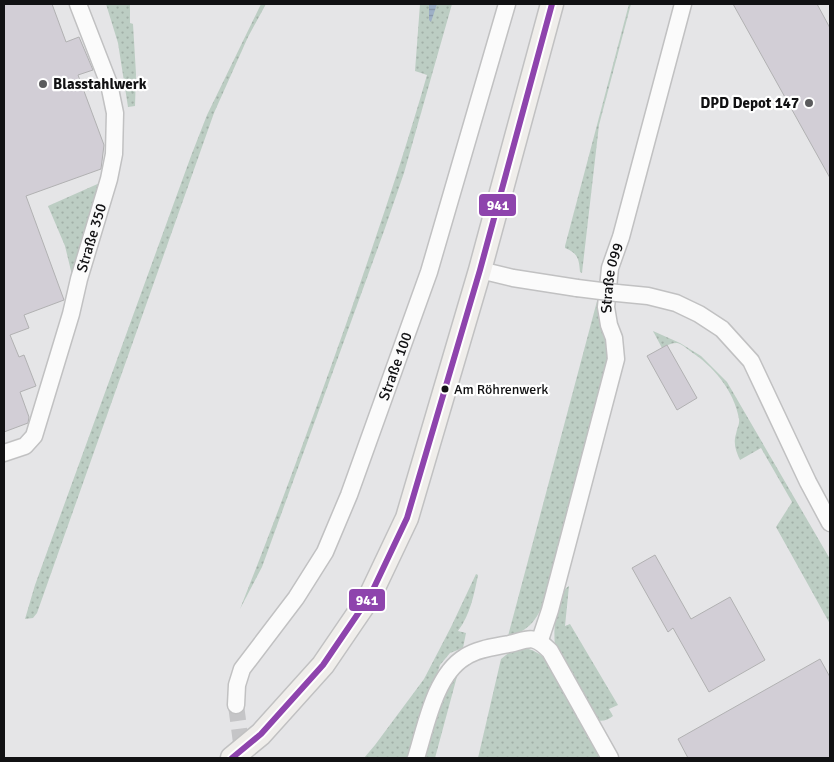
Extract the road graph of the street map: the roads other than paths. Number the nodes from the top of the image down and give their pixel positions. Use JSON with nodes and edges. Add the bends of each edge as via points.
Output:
{"nodes":[{"id":1,"x":78,"y":4,"type":"edge"},
{"id":2,"x":507,"y":4,"type":"edge"},
{"id":3,"x":552,"y":4,"type":"edge"},
{"id":4,"x":683,"y":4,"type":"edge"},
{"id":5,"x":480,"y":270,"type":"junction"},
{"id":6,"x":4,"y":453,"type":"edge"},
{"id":7,"x":830,"y":522,"type":"edge"},
{"id":8,"x":540,"y":640,"type":"junction"},
{"id":9,"x":236,"y":705,"type":"tunnel mouth"},
{"id":10,"x":232,"y":758,"type":"edge"},
{"id":11,"x":416,"y":758,"type":"edge"},
{"id":12,"x":610,"y":758,"type":"edge"}],
"edges":[{"from":1,"to":6,"type":"street","name":"Straße 350","via":[[109,84],[115,113],[112,166],[34,436],[25,446]]},
{"from":2,"to":9,"type":"street","name":"Straße 100","via":[[429,272],[349,494],[325,552],[296,598],[242,669]]},
{"from":3,"to":5,"type":"main road"},
{"from":4,"to":8,"type":"street","name":"Straße 099","via":[[622,237],[610,268],[606,307],[616,359]]},
{"from":5,"to":7,"type":"street","bridge":true,"via":[[577,288],[648,296],[676,303],[722,329],[751,361]]},
{"from":5,"to":10,"type":"main road","via":[[407,518],[370,596],[323,664],[261,734]]},
{"from":8,"to":11,"type":"street","via":[[530,639],[484,650],[466,656],[452,666],[440,682]]},
{"from":8,"to":12,"type":"street","via":[[550,651]]}]}
